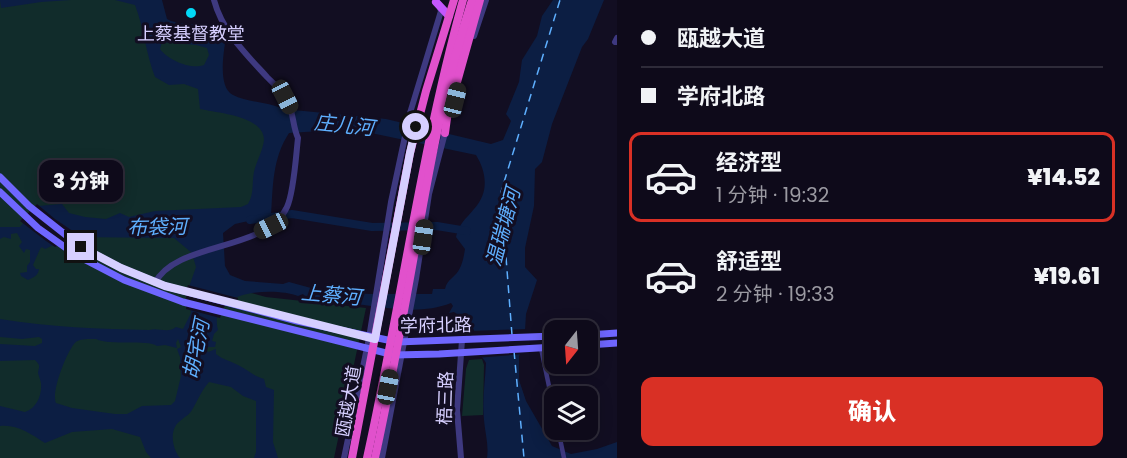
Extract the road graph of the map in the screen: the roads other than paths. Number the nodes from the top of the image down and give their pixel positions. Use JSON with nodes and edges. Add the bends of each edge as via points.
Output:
{"nodes":[{"id":1,"x":214,"y":0,"type":"edge"},
{"id":2,"x":454,"y":0,"type":"edge"},
{"id":3,"x":463,"y":0,"type":"edge"},
{"id":4,"x":472,"y":0,"type":"edge"},
{"id":5,"x":478,"y":0,"type":"edge"},
{"id":6,"x":486,"y":0,"type":"edge"},
{"id":7,"x":434,"y":1,"type":"edge"},
{"id":8,"x":449,"y":16,"type":"junction"},
{"id":9,"x":453,"y":79,"type":"junction"},
{"id":10,"x":455,"y":100,"type":"junction"},
{"id":11,"x":412,"y":126,"type":"junction"},
{"id":12,"x":441,"y":132,"type":"junction"},
{"id":13,"x":408,"y":144,"type":"junction"},
{"id":14,"x":436,"y":150,"type":"junction"},
{"id":15,"x":0,"y":177,"type":"edge"},
{"id":16,"x":0,"y":192,"type":"edge"},
{"id":17,"x":155,"y":283,"type":"junction"},
{"id":18,"x":617,"y":333,"type":"edge"},
{"id":19,"x":598,"y":334,"type":"edge"},
{"id":20,"x":544,"y":336,"type":"edge"},
{"id":21,"x":372,"y":338,"type":"junction"},
{"id":22,"x":466,"y":340,"type":"junction"},
{"id":23,"x":400,"y":342,"type":"junction"},
{"id":24,"x":617,"y":343,"type":"edge"},
{"id":25,"x":598,"y":344,"type":"edge"},
{"id":26,"x":541,"y":348,"type":"junction"},
{"id":27,"x":544,"y":348,"type":"edge"},
{"id":28,"x":369,"y":349,"type":"junction"},
{"id":29,"x":462,"y":353,"type":"junction"},
{"id":30,"x":398,"y":355,"type":"junction"},
{"id":31,"x":549,"y":386,"type":"edge"},
{"id":32,"x":560,"y":440,"type":"edge"},
{"id":33,"x":344,"y":458,"type":"edge"},
{"id":34,"x":351,"y":458,"type":"edge"},
{"id":35,"x":367,"y":458,"type":"edge"},
{"id":36,"x":373,"y":458,"type":"edge"},
{"id":37,"x":382,"y":458,"type":"edge"},
{"id":38,"x":461,"y":458,"type":"edge"},
{"id":39,"x":564,"y":458,"type":"edge"}],
"edges":[{"from":1,"to":17,"type":"street","via":[[229,33],[285,97],[293,112],[298,138],[287,207],[271,226],[182,259]]},
{"from":2,"to":8,"type":"highway","name":"瓯越大道"},
{"from":3,"to":35,"type":"highway","bridge":true,"via":[[426,150]]},
{"from":4,"to":36,"type":"highway","bridge":true,"via":[[432,153],[394,368]]},
{"from":5,"to":9,"type":"highway","name":"瓯越大道"},
{"from":5,"to":12,"type":"highway","bridge":true},
{"from":6,"to":10,"type":"street"},
{"from":7,"to":8,"type":"main road"},
{"from":7,"to":11,"type":"street","via":[[441,11]]},
{"from":8,"to":11,"type":"highway","name":"瓯越大道"},
{"from":9,"to":10,"type":"street"},
{"from":9,"to":12,"type":"highway","name":"瓯越大道"},
{"from":10,"to":12,"type":"street"},
{"from":11,"to":13,"type":"highway","name":"瓯越大道"},
{"from":12,"to":14,"type":"highway","name":"瓯越大道","bridge":true},
{"from":13,"to":21,"type":"highway","name":"瓯越大道","via":[[384,292]]},
{"from":13,"to":21,"type":"street","via":[[391,202]]},
{"from":14,"to":23,"type":"street","via":[[416,279]]},
{"from":14,"to":23,"type":"highway","name":"瓯越大道","bridge":true,"via":[[416,219]]},
{"from":15,"to":17,"type":"main road","name":"学府北路","via":[[81,247]]},
{"from":16,"to":28,"type":"main road","name":"学府北路","via":[[57,243],[124,280],[183,302]]},
{"from":17,"to":21,"type":"main road","name":"学府北路"},
{"from":18,"to":19,"type":"main road"},
{"from":20,"to":22,"type":"main road","name":"学府北路"},
{"from":21,"to":23,"type":"main road","name":"学府北路"},
{"from":21,"to":28,"type":"highway","name":"瓯越大道"},
{"from":22,"to":23,"type":"main road","name":"学府北路"},
{"from":22,"to":29,"type":"street","name":"梧三路"},
{"from":23,"to":30,"type":"highway","name":"瓯越大道"},
{"from":24,"to":25,"type":"main road"},
{"from":26,"to":27,"type":"main road","name":"学府北路"},
{"from":26,"to":29,"type":"main road","name":"学府北路"},
{"from":26,"to":31,"type":"street"},
{"from":28,"to":30,"type":"main road","name":"学府北路"},
{"from":28,"to":33,"type":"street"},
{"from":28,"to":34,"type":"highway","name":"瓯越大道","via":[[365,392]]},
{"from":29,"to":30,"type":"main road","name":"学府北路"},
{"from":29,"to":38,"type":"street","name":"梧三路","via":[[457,410]]},
{"from":30,"to":36,"type":"highway","name":"瓯越大道"},
{"from":30,"to":37,"type":"street"},
{"from":32,"to":39,"type":"street"}]}
